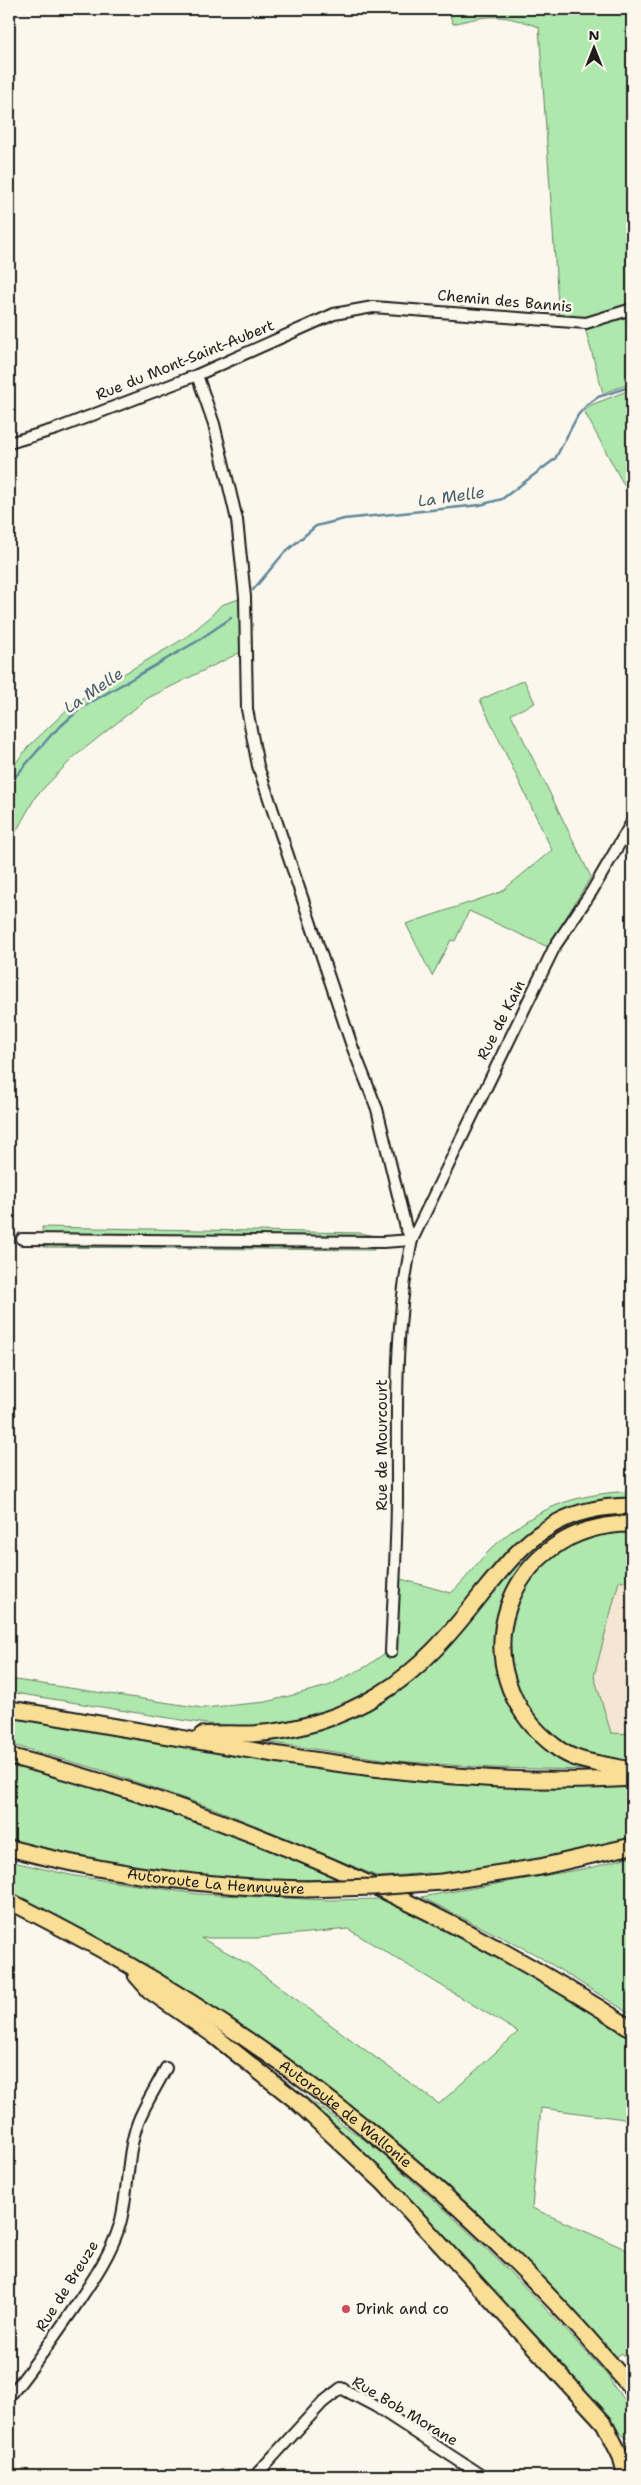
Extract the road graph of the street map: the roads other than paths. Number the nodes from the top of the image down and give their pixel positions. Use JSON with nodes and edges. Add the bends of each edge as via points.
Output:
{"nodes":[{"id":1,"x":373,"y":307,"type":"joint"},
{"id":2,"x":632,"y":309,"type":"edge"},
{"id":3,"x":197,"y":375,"type":"junction"},
{"id":4,"x":9,"y":443,"type":"edge"},
{"id":5,"x":632,"y":822,"type":"edge"},
{"id":6,"x":22,"y":1238,"type":"dead end"},
{"id":7,"x":412,"y":1240,"type":"junction"},
{"id":8,"x":632,"y":1506,"type":"edge"},
{"id":9,"x":632,"y":1524,"type":"edge"},
{"id":10,"x":391,"y":1652,"type":"dead end"},
{"id":11,"x":9,"y":1709,"type":"edge"},
{"id":12,"x":181,"y":1737,"type":"junction"},
{"id":13,"x":9,"y":1756,"type":"edge"},
{"id":14,"x":632,"y":1771,"type":"edge"},
{"id":15,"x":632,"y":1778,"type":"edge"},
{"id":16,"x":632,"y":1846,"type":"edge"},
{"id":17,"x":9,"y":1848,"type":"edge"},
{"id":18,"x":9,"y":1901,"type":"edge"},
{"id":19,"x":123,"y":1962,"type":"junction"},
{"id":20,"x":632,"y":2029,"type":"edge"},
{"id":21,"x":166,"y":2068,"type":"dead end"},
{"id":22,"x":632,"y":2389,"type":"edge"},
{"id":23,"x":9,"y":2397,"type":"edge"},
{"id":24,"x":255,"y":2476,"type":"edge"},
{"id":25,"x":482,"y":2476,"type":"edge"},
{"id":26,"x":626,"y":2476,"type":"edge"}],
"edges":[{"from":1,"to":2,"type":"street","name":"Chemin des Bannis","via":[[586,323]]},
{"from":1,"to":3,"type":"street","name":"Rue du Mont-Saint-Aubert","via":[[334,314]]},
{"from":3,"to":4,"type":"street","name":"Rue du Mont-Saint-Aubert","via":[[56,429]]},
{"from":3,"to":7,"type":"street","via":[[214,424],[237,520],[244,597],[247,709],[258,766],[352,1046],[377,1109],[406,1228]]},
{"from":5,"to":7,"type":"street","name":"Rue de Kain","via":[[555,946]]},
{"from":6,"to":7,"type":"street"},
{"from":7,"to":10,"type":"street","name":"Rue de Mourcourt","via":[[404,1283],[397,1362],[397,1535]]},
{"from":8,"to":12,"type":"highway","via":[[592,1509],[546,1529],[509,1561],[449,1635],[416,1668],[359,1706],[284,1730]]},
{"from":9,"to":14,"type":"highway","via":[[590,1528],[564,1538],[537,1560],[521,1579],[510,1600],[503,1626],[502,1652],[513,1700],[541,1736],[581,1761]]},
{"from":11,"to":12,"type":"highway"},
{"from":12,"to":15,"type":"highway","via":[[304,1757],[469,1777],[534,1781]]},
{"from":13,"to":20,"type":"highway","via":[[203,1816],[326,1865],[440,1918],[521,1961]]},
{"from":16,"to":17,"type":"highway","name":"Autoroute La Hennuyère","bridge":true,"via":[[540,1868],[442,1882],[306,1888],[186,1882],[68,1864]]},
{"from":18,"to":19,"type":"highway","name":"Autoroute de Wallonie"},
{"from":19,"to":22,"type":"highway","name":"Autoroute de Wallonie","via":[[258,2049],[388,2147],[488,2236],[550,2297]]},
{"from":19,"to":26,"type":"highway","via":[[150,1991],[212,2034],[295,2100],[384,2183],[604,2423],[621,2457]]},
{"from":21,"to":23,"type":"street","name":"Rue de Breuze","via":[[138,2122],[127,2194],[108,2252],[32,2369]]},
{"from":24,"to":25,"type":"street","name":"Rue Bob Morane","via":[[322,2403],[341,2388]]}]}
